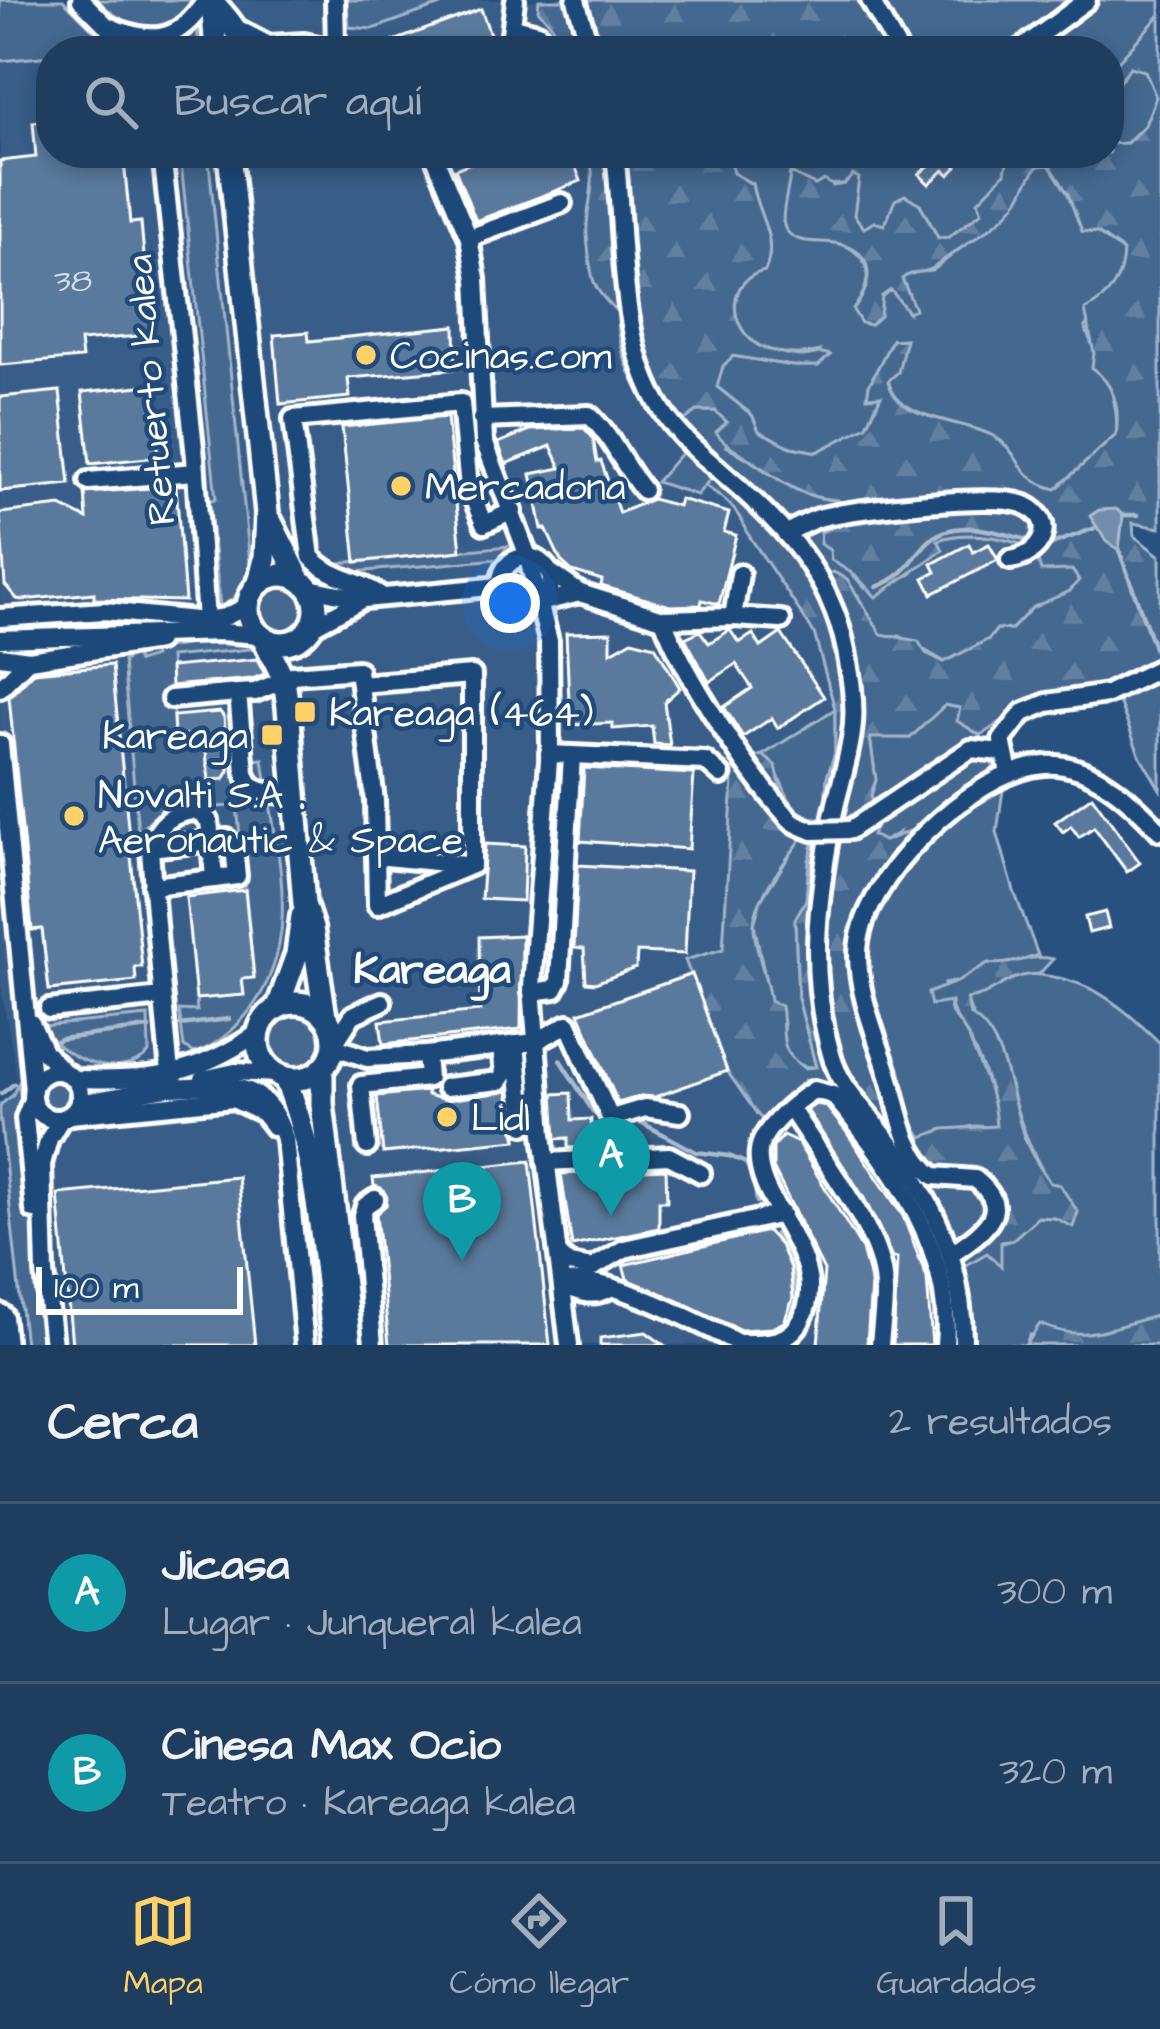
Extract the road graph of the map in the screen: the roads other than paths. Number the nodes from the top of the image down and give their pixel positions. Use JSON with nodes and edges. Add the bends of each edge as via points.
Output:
{"nodes":[{"id":1,"x":81,"y":0,"type":"edge"},
{"id":2,"x":210,"y":0,"type":"edge"},
{"id":3,"x":335,"y":0,"type":"edge"},
{"id":4,"x":515,"y":0,"type":"edge"},
{"id":5,"x":576,"y":0,"type":"edge"},
{"id":6,"x":870,"y":0,"type":"edge"},
{"id":7,"x":1087,"y":0,"type":"edge"},
{"id":8,"x":108,"y":26,"type":"junction"},
{"id":9,"x":233,"y":27,"type":"junction"},
{"id":10,"x":514,"y":27,"type":"junction"},
{"id":11,"x":118,"y":36,"type":"edge"},
{"id":12,"x":139,"y":36,"type":"edge"},
{"id":13,"x":170,"y":36,"type":"edge"},
{"id":14,"x":214,"y":36,"type":"edge"},
{"id":15,"x":237,"y":36,"type":"edge"},
{"id":16,"x":246,"y":36,"type":"edge"},
{"id":17,"x":338,"y":36,"type":"edge"},
{"id":18,"x":512,"y":36,"type":"edge"},
{"id":19,"x":539,"y":36,"type":"edge"},
{"id":20,"x":587,"y":36,"type":"edge"},
{"id":21,"x":890,"y":36,"type":"edge"},
{"id":22,"x":1038,"y":36,"type":"edge"},
{"id":23,"x":164,"y":168,"type":"edge"},
{"id":24,"x":231,"y":168,"type":"edge"},
{"id":25,"x":439,"y":168,"type":"edge"},
{"id":26,"x":616,"y":168,"type":"edge"},
{"id":27,"x":562,"y":203,"type":"dead end"},
{"id":28,"x":469,"y":238,"type":"junction"},
{"id":29,"x":482,"y":419,"type":"junction"},
{"id":30,"x":195,"y":472,"type":"junction"},
{"id":31,"x":89,"y":481,"type":"dead end"},
{"id":32,"x":644,"y":490,"type":"dead end"},
{"id":33,"x":513,"y":512,"type":"junction"},
{"id":34,"x":267,"y":513,"type":"junction"},
{"id":35,"x":788,"y":532,"type":"junction"},
{"id":36,"x":528,"y":557,"type":"junction"},
{"id":37,"x":1010,"y":560,"type":"dead end"},
{"id":38,"x":548,"y":570,"type":"junction"},
{"id":39,"x":740,"y":574,"type":"dead end"},
{"id":40,"x":260,"y":583,"type":"junction"},
{"id":41,"x":305,"y":584,"type":"junction"},
{"id":42,"x":500,"y":586,"type":"junction"},
{"id":43,"x":580,"y":593,"type":"junction"},
{"id":44,"x":374,"y":598,"type":"junction"},
{"id":45,"x":540,"y":603,"type":"junction"},
{"id":46,"x":248,"y":606,"type":"junction"},
{"id":47,"x":734,"y":617,"type":"junction"},
{"id":48,"x":0,"y":618,"type":"edge"},
{"id":49,"x":663,"y":619,"type":"junction"},
{"id":50,"x":781,"y":620,"type":"dead end"},
{"id":51,"x":206,"y":621,"type":"junction"},
{"id":52,"x":308,"y":632,"type":"junction"},
{"id":53,"x":188,"y":633,"type":"junction"},
{"id":54,"x":82,"y":634,"type":"junction"},
{"id":55,"x":261,"y":637,"type":"junction"},
{"id":56,"x":0,"y":639,"type":"edge"},
{"id":57,"x":0,"y":656,"type":"edge"},
{"id":58,"x":28,"y":660,"type":"junction"},
{"id":59,"x":1156,"y":671,"type":"edge"},
{"id":60,"x":288,"y":677,"type":"junction"},
{"id":61,"x":360,"y":684,"type":"junction"},
{"id":62,"x":0,"y":688,"type":"edge"},
{"id":63,"x":238,"y":693,"type":"junction"},
{"id":64,"x":171,"y":699,"type":"dead end"},
{"id":65,"x":0,"y":744,"type":"edge"},
{"id":66,"x":1002,"y":752,"type":"junction"},
{"id":67,"x":549,"y":754,"type":"junction"},
{"id":68,"x":572,"y":755,"type":"junction"},
{"id":69,"x":1010,"y":773,"type":"junction"},
{"id":70,"x":721,"y":775,"type":"dead end"},
{"id":71,"x":296,"y":796,"type":"junction"},
{"id":72,"x":1160,"y":831,"type":"edge"},
{"id":73,"x":212,"y":841,"type":"junction"},
{"id":74,"x":149,"y":848,"type":"junction"},
{"id":75,"x":376,"y":856,"type":"junction"},
{"id":76,"x":472,"y":865,"type":"junction"},
{"id":77,"x":152,"y":886,"type":"junction"},
{"id":78,"x":304,"y":904,"type":"junction"},
{"id":79,"x":532,"y":992,"type":"junction"},
{"id":80,"x":163,"y":997,"type":"junction"},
{"id":81,"x":25,"y":999,"type":"junction"},
{"id":82,"x":382,"y":1002,"type":"dead end"},
{"id":83,"x":278,"y":1007,"type":"junction"},
{"id":84,"x":49,"y":1009,"type":"dead end"},
{"id":85,"x":326,"y":1017,"type":"junction"},
{"id":86,"x":258,"y":1033,"type":"junction"},
{"id":87,"x":518,"y":1044,"type":"junction"},
{"id":88,"x":333,"y":1046,"type":"junction"},
{"id":89,"x":426,"y":1055,"type":"junction"},
{"id":90,"x":322,"y":1069,"type":"junction"},
{"id":91,"x":487,"y":1074,"type":"dead end"},
{"id":92,"x":69,"y":1076,"type":"junction"},
{"id":93,"x":281,"y":1076,"type":"junction"},
{"id":94,"x":428,"y":1078,"type":"junction"},
{"id":95,"x":171,"y":1081,"type":"junction"},
{"id":96,"x":238,"y":1088,"type":"junction"},
{"id":97,"x":446,"y":1088,"type":"dead end"},
{"id":98,"x":32,"y":1095,"type":"junction"},
{"id":99,"x":249,"y":1106,"type":"junction"},
{"id":100,"x":791,"y":1109,"type":"junction"},
{"id":101,"x":70,"y":1112,"type":"junction"},
{"id":102,"x":680,"y":1113,"type":"dead end"},
{"id":103,"x":524,"y":1125,"type":"dead end"},
{"id":104,"x":367,"y":1146,"type":"dead end"},
{"id":105,"x":283,"y":1150,"type":"junction"},
{"id":106,"x":547,"y":1162,"type":"junction"},
{"id":107,"x":919,"y":1172,"type":"junction"},
{"id":108,"x":701,"y":1173,"type":"dead end"},
{"id":109,"x":375,"y":1198,"type":"dead end"},
{"id":110,"x":782,"y":1214,"type":"junction"},
{"id":111,"x":952,"y":1253,"type":"junction"},
{"id":112,"x":559,"y":1255,"type":"junction"},
{"id":113,"x":602,"y":1263,"type":"junction"},
{"id":114,"x":45,"y":1272,"type":"junction"},
{"id":115,"x":562,"y":1285,"type":"junction"},
{"id":116,"x":610,"y":1288,"type":"junction"},
{"id":117,"x":0,"y":1317,"type":"edge"},
{"id":118,"x":791,"y":1340,"type":"edge"},
{"id":119,"x":739,"y":1344,"type":"edge"},
{"id":120,"x":3,"y":1345,"type":"edge"},
{"id":121,"x":53,"y":1345,"type":"edge"},
{"id":122,"x":305,"y":1345,"type":"edge"},
{"id":123,"x":334,"y":1345,"type":"edge"},
{"id":124,"x":350,"y":1345,"type":"edge"},
{"id":125,"x":374,"y":1345,"type":"edge"},
{"id":126,"x":569,"y":1345,"type":"edge"},
{"id":127,"x":880,"y":1345,"type":"edge"},
{"id":128,"x":945,"y":1345,"type":"edge"},
{"id":129,"x":963,"y":1345,"type":"edge"}],
"edges":[{"from":1,"to":8,"type":"street"},
{"from":2,"to":9,"type":"main road"},
{"from":2,"to":13,"type":"street"},
{"from":2,"to":14,"type":"main road"},
{"from":3,"to":17,"type":"street"},
{"from":4,"to":10,"type":"street"},
{"from":5,"to":20,"type":"street"},
{"from":6,"to":21,"type":"street"},
{"from":7,"to":22,"type":"street"},
{"from":8,"to":11,"type":"street"},
{"from":8,"to":12,"type":"street"},
{"from":9,"to":15,"type":"main road"},
{"from":9,"to":16,"type":"street"},
{"from":10,"to":18,"type":"street"},
{"from":10,"to":19,"type":"street"},
{"from":23,"to":30,"type":"street","name":"Retuerto kalea"},
{"from":24,"to":34,"type":"main road"},
{"from":25,"to":28,"type":"street"},
{"from":26,"to":35,"type":"street","via":[[631,337],[641,369],[679,432]]},
{"from":27,"to":28,"type":"street"},
{"from":28,"to":29,"type":"street"},
{"from":29,"to":32,"type":"street","via":[[589,415]]},
{"from":29,"to":33,"type":"street"},
{"from":30,"to":31,"type":"street"},
{"from":30,"to":51,"type":"street","name":"Retuerto kalea"},
{"from":33,"to":36,"type":"street"},
{"from":33,"to":44,"type":"street","via":[[484,524],[469,488],[461,403],[292,418],[311,557],[335,578],[369,587]]},
{"from":34,"to":40,"type":"main road"},
{"from":34,"to":41,"type":"main road"},
{"from":35,"to":37,"type":"street","via":[[845,513],[989,500],[1024,505],[1039,517],[1040,548]]},
{"from":35,"to":107,"type":"street","via":[[829,597],[851,691],[853,723],[815,935],[818,998],[846,1089]]},
{"from":36,"to":38,"type":"street"},
{"from":36,"to":42,"type":"street","via":[[506,567]]},
{"from":36,"to":45,"type":"street"},
{"from":38,"to":43,"type":"street"},
{"from":38,"to":45,"type":"street","via":[[550,588]]},
{"from":39,"to":47,"type":"street"},
{"from":40,"to":41,"type":"main road","via":[[280,575]]},
{"from":40,"to":46,"type":"main road"},
{"from":41,"to":44,"type":"street"},
{"from":41,"to":52,"type":"main road","via":[[316,608]]},
{"from":42,"to":44,"type":"street"},
{"from":42,"to":45,"type":"street","via":[[515,604]]},
{"from":43,"to":45,"type":"street"},
{"from":43,"to":49,"type":"street"},
{"from":44,"to":52,"type":"street"},
{"from":45,"to":67,"type":"street","via":[[549,641]]},
{"from":46,"to":51,"type":"street"},
{"from":46,"to":55,"type":"main road"},
{"from":47,"to":49,"type":"street"},
{"from":47,"to":50,"type":"street"},
{"from":48,"to":51,"type":"street","via":[[105,611]]},
{"from":49,"to":66,"type":"street","bridge":true,"via":[[752,769],[792,822],[813,831],[850,830],[970,749]]},
{"from":51,"to":54,"type":"street"},
{"from":52,"to":55,"type":"main road","via":[[284,644]]},
{"from":52,"to":60,"type":"main road"},
{"from":53,"to":54,"type":"street"},
{"from":53,"to":55,"type":"street"},
{"from":53,"to":58,"type":"street"},
{"from":54,"to":56,"type":"street"},
{"from":55,"to":60,"type":"main road"},
{"from":57,"to":58,"type":"street"},
{"from":58,"to":62,"type":"street"},
{"from":59,"to":66,"type":"street","via":[[1107,694],[1023,712]]},
{"from":60,"to":61,"type":"street","via":[[358,670]]},
{"from":60,"to":63,"type":"street"},
{"from":60,"to":71,"type":"main road"},
{"from":61,"to":75,"type":"street"},
{"from":61,"to":76,"type":"street","via":[[472,675]]},
{"from":63,"to":64,"type":"street"},
{"from":63,"to":71,"type":"street","via":[[247,781]]},
{"from":65,"to":81,"type":"street"},
{"from":66,"to":69,"type":"street"},
{"from":67,"to":68,"type":"street"},
{"from":67,"to":79,"type":"street"},
{"from":68,"to":70,"type":"street","via":[[705,761]]},
{"from":68,"to":79,"type":"street","via":[[559,981]]},
{"from":69,"to":72,"type":"street","via":[[1047,765],[1083,772],[1128,797]]},
{"from":69,"to":107,"type":"street","via":[[911,846],[865,916],[857,953],[862,984]]},
{"from":71,"to":78,"type":"main road"},
{"from":73,"to":74,"type":"street"},
{"from":73,"to":74,"type":"street","via":[[205,815],[186,811],[160,825]]},
{"from":73,"to":77,"type":"street","via":[[214,879]]},
{"from":74,"to":77,"type":"street"},
{"from":75,"to":76,"type":"street"},
{"from":75,"to":76,"type":"street","via":[[377,905]]},
{"from":77,"to":80,"type":"street"},
{"from":78,"to":83,"type":"main road"},
{"from":78,"to":85,"type":"main road"},
{"from":79,"to":87,"type":"street"},
{"from":80,"to":84,"type":"street"},
{"from":80,"to":95,"type":"street"},
{"from":81,"to":92,"type":"street","via":[[38,1042]]},
{"from":81,"to":98,"type":"street"},
{"from":82,"to":88,"type":"street","via":[[353,1016]]},
{"from":83,"to":85,"type":"main road","via":[[304,1004]]},
{"from":83,"to":86,"type":"main road"},
{"from":85,"to":88,"type":"main road"},
{"from":86,"to":93,"type":"main road","via":[[261,1057]]},
{"from":86,"to":95,"type":"street"},
{"from":87,"to":89,"type":"street"},
{"from":87,"to":97,"type":"street","via":[[502,1079]]},
{"from":87,"to":102,"type":"street","via":[[568,1024],[609,1115]]},
{"from":87,"to":103,"type":"street"},
{"from":87,"to":106,"type":"street"},
{"from":88,"to":89,"type":"street","via":[[367,1058]]},
{"from":88,"to":90,"type":"main road"},
{"from":89,"to":94,"type":"street"},
{"from":90,"to":93,"type":"main road"},
{"from":90,"to":124,"type":"main road"},
{"from":91,"to":94,"type":"street"},
{"from":92,"to":95,"type":"street"},
{"from":92,"to":98,"type":"street","via":[[47,1072]]},
{"from":92,"to":101,"type":"street","via":[[80,1090]]},
{"from":93,"to":95,"type":"street","via":[[235,1072]]},
{"from":93,"to":123,"type":"main road","via":[[304,1130]]},
{"from":94,"to":104,"type":"street","via":[[361,1085]]},
{"from":95,"to":96,"type":"street"},
{"from":95,"to":101,"type":"street"},
{"from":96,"to":99,"type":"street"},
{"from":96,"to":105,"type":"street","via":[[274,1110]]},
{"from":98,"to":101,"type":"street","via":[[46,1117]]},
{"from":98,"to":114,"type":"street","via":[[26,1135]]},
{"from":99,"to":101,"type":"street","via":[[233,1099]]},
{"from":99,"to":105,"type":"street","via":[[272,1124]]},
{"from":100,"to":110,"type":"street","via":[[762,1138],[758,1155]]},
{"from":100,"to":127,"type":"street","via":[[881,1263]]},
{"from":100,"to":128,"type":"street","via":[[814,1090],[832,1095],[910,1199],[937,1259]]},
{"from":101,"to":114,"type":"street","via":[[42,1164]]},
{"from":105,"to":122,"type":"street"},
{"from":106,"to":108,"type":"street","via":[[668,1156]]},
{"from":106,"to":112,"type":"street"},
{"from":107,"to":111,"type":"street"},
{"from":107,"to":111,"type":"street","via":[[975,1179],[993,1196],[990,1223]]},
{"from":109,"to":125,"type":"street","via":[[362,1215]]},
{"from":110,"to":113,"type":"street","via":[[624,1249]]},
{"from":110,"to":118,"type":"street","via":[[805,1264],[808,1292]]},
{"from":111,"to":129,"type":"street"},
{"from":112,"to":113,"type":"street","via":[[582,1269]]},
{"from":112,"to":115,"type":"street"},
{"from":113,"to":116,"type":"street"},
{"from":114,"to":121,"type":"street"},
{"from":115,"to":116,"type":"street","via":[[581,1294]]},
{"from":115,"to":126,"type":"street"},
{"from":116,"to":119,"type":"street"},
{"from":117,"to":120,"type":"highway"},
{"from":118,"to":119,"type":"street"}]}
